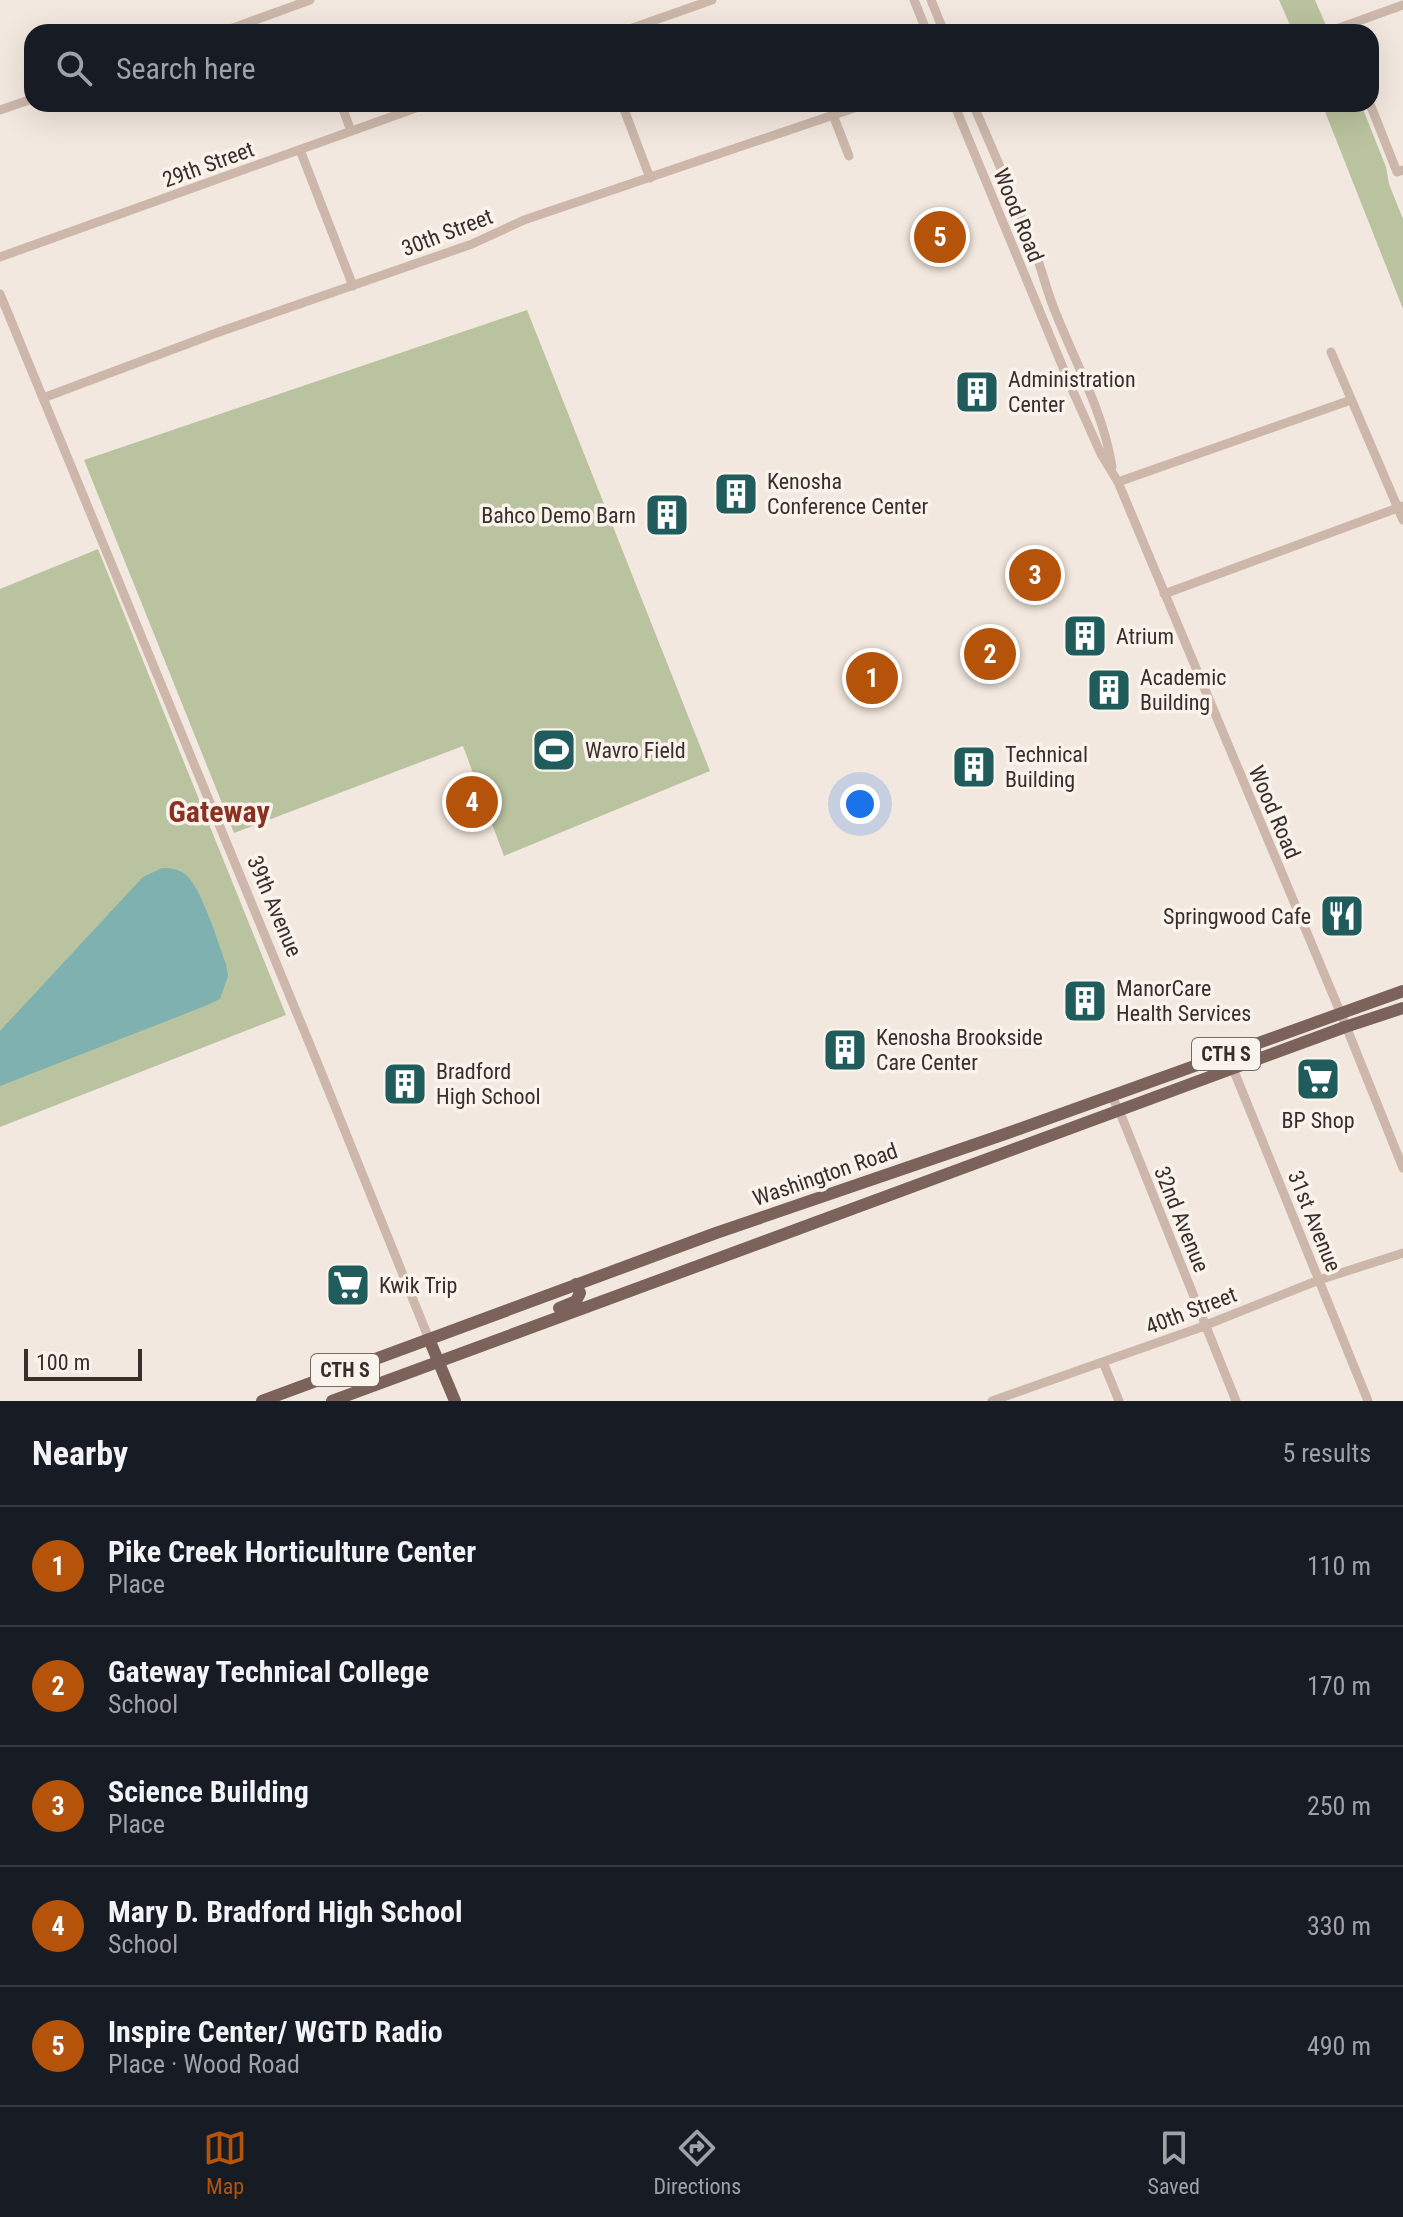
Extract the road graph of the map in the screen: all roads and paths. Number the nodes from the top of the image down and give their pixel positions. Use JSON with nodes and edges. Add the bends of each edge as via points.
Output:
{"nodes":[{"id":1,"x":310,"y":0,"type":"edge"},
{"id":2,"x":712,"y":0,"type":"edge"},
{"id":3,"x":914,"y":0,"type":"edge"},
{"id":4,"x":931,"y":0,"type":"edge"},
{"id":5,"x":1403,"y":5,"type":"edge"},
{"id":6,"x":244,"y":24,"type":"edge"},
{"id":7,"x":644,"y":24,"type":"edge"},
{"id":8,"x":924,"y":24,"type":"edge"},
{"id":9,"x":941,"y":24,"type":"edge"},
{"id":10,"x":1355,"y":24,"type":"edge"},
{"id":11,"x":24,"y":102,"type":"edge"},
{"id":12,"x":0,"y":110,"type":"edge"},
{"id":13,"x":344,"y":112,"type":"edge"},
{"id":14,"x":404,"y":112,"type":"edge"},
{"id":15,"x":625,"y":112,"type":"edge"},
{"id":16,"x":842,"y":112,"type":"edge"},
{"id":17,"x":957,"y":112,"type":"edge"},
{"id":18,"x":976,"y":112,"type":"edge"},
{"id":19,"x":1374,"y":112,"type":"edge"},
{"id":20,"x":833,"y":115,"type":"junction"},
{"id":21,"x":351,"y":131,"type":"junction"},
{"id":22,"x":300,"y":150,"type":"junction"},
{"id":23,"x":849,"y":156,"type":"dead end"},
{"id":24,"x":1400,"y":171,"type":"edge"},
{"id":25,"x":650,"y":178,"type":"junction"},
{"id":26,"x":0,"y":257,"type":"edge"},
{"id":27,"x":353,"y":286,"type":"junction"},
{"id":28,"x":0,"y":294,"type":"edge"},
{"id":29,"x":1331,"y":352,"type":"dead end"},
{"id":30,"x":43,"y":398,"type":"junction"},
{"id":31,"x":1351,"y":400,"type":"junction"},
{"id":32,"x":1112,"y":470,"type":"junction"},
{"id":33,"x":1118,"y":482,"type":"junction"},
{"id":34,"x":1401,"y":507,"type":"edge"},
{"id":35,"x":1403,"y":520,"type":"edge"},
{"id":36,"x":1164,"y":594,"type":"junction"},
{"id":37,"x":1403,"y":991,"type":"edge"},
{"id":38,"x":1403,"y":1008,"type":"edge"},
{"id":39,"x":1343,"y":1020,"type":"junction"},
{"id":40,"x":1227,"y":1054,"type":"junction"},
{"id":41,"x":1234,"y":1069,"type":"junction"},
{"id":42,"x":1111,"y":1096,"type":"junction"},
{"id":43,"x":1119,"y":1110,"type":"junction"},
{"id":44,"x":1060,"y":1115,"type":"junction"},
{"id":45,"x":1066,"y":1130,"type":"junction"},
{"id":46,"x":1403,"y":1168,"type":"edge"},
{"id":47,"x":1403,"y":1253,"type":"edge"},
{"id":48,"x":1319,"y":1280,"type":"junction"},
{"id":49,"x":576,"y":1284,"type":"junction"},
{"id":50,"x":1205,"y":1325,"type":"junction"},
{"id":51,"x":523,"y":1330,"type":"junction"},
{"id":52,"x":429,"y":1339,"type":"junction"},
{"id":53,"x":438,"y":1361,"type":"junction"},
{"id":54,"x":1103,"y":1362,"type":"junction"},
{"id":55,"x":998,"y":1400,"type":"edge"},
{"id":56,"x":262,"y":1401,"type":"edge"},
{"id":57,"x":332,"y":1401,"type":"edge"},
{"id":58,"x":455,"y":1401,"type":"edge"},
{"id":59,"x":1119,"y":1401,"type":"edge"},
{"id":60,"x":1236,"y":1401,"type":"edge"},
{"id":61,"x":1368,"y":1401,"type":"edge"}],
"edges":[{"from":1,"to":6,"type":"street"},
{"from":2,"to":7,"type":"street"},
{"from":3,"to":8,"type":"street"},
{"from":4,"to":9,"type":"street"},
{"from":5,"to":10,"type":"street"},
{"from":11,"to":12,"type":"street"},
{"from":13,"to":21,"type":"street"},
{"from":14,"to":21,"type":"street","name":"29th Street"},
{"from":15,"to":25,"type":"street"},
{"from":16,"to":20,"type":"street","name":"30th Street"},
{"from":17,"to":32,"type":"street","name":"Wood Road","via":[[1071,387]]},
{"from":18,"to":32,"type":"street","name":"Wood Road","via":[[1091,397]]},
{"from":19,"to":24,"type":"street"},
{"from":20,"to":23,"type":"street"},
{"from":20,"to":25,"type":"street","name":"30th Street"},
{"from":21,"to":22,"type":"street","name":"29th Street"},
{"from":22,"to":26,"type":"street","name":"29th Street"},
{"from":22,"to":27,"type":"street"},
{"from":25,"to":27,"type":"street","name":"30th Street"},
{"from":27,"to":30,"type":"street","name":"30th Street"},
{"from":28,"to":30,"type":"street","name":"39th Avenue"},
{"from":29,"to":31,"type":"street"},
{"from":30,"to":52,"type":"street","name":"39th Avenue"},
{"from":31,"to":33,"type":"street"},
{"from":31,"to":34,"type":"street"},
{"from":32,"to":33,"type":"street","name":"Wood Road"},
{"from":33,"to":36,"type":"street","name":"Wood Road"},
{"from":34,"to":35,"type":"street"},
{"from":34,"to":36,"type":"street"},
{"from":36,"to":39,"type":"street","name":"Wood Road"},
{"from":37,"to":39,"type":"main road","name":"Washington Road","number":"CTH S"},
{"from":38,"to":39,"type":"main road","name":"Washington Road","number":"CTH S"},
{"from":39,"to":40,"type":"main road","name":"Washington Road","number":"CTH S"},
{"from":39,"to":41,"type":"main road","name":"Washington Road","number":"CTH S"},
{"from":39,"to":46,"type":"street","name":"Wood Road"},
{"from":40,"to":41,"type":"street","name":"31st Avenue"},
{"from":40,"to":42,"type":"main road","name":"Washington Road","number":"CTH S"},
{"from":41,"to":43,"type":"main road","name":"Washington Road","number":"CTH S"},
{"from":41,"to":48,"type":"street","name":"31st Avenue"},
{"from":42,"to":43,"type":"street","name":"32nd Avenue"},
{"from":42,"to":44,"type":"main road","name":"Washington Road"},
{"from":43,"to":45,"type":"main road","name":"Washington Road"},
{"from":43,"to":50,"type":"street","name":"32nd Avenue"},
{"from":44,"to":45,"type":"main road"},
{"from":44,"to":49,"type":"main road","name":"Washington Road"},
{"from":45,"to":51,"type":"main road","name":"Washington Road"},
{"from":47,"to":48,"type":"street","name":"40th Street"},
{"from":48,"to":50,"type":"street","name":"40th Street"},
{"from":48,"to":61,"type":"street","name":"31st Avenue"},
{"from":49,"to":51,"type":"main road","via":[[576,1301],[538,1316]]},
{"from":49,"to":52,"type":"main road","name":"Washington Road"},
{"from":50,"to":54,"type":"street","name":"40th Street"},
{"from":50,"to":60,"type":"street","name":"32nd Avenue"},
{"from":51,"to":53,"type":"main road","name":"Washington Road"},
{"from":52,"to":53,"type":"main road","name":"39th Avenue"},
{"from":52,"to":56,"type":"main road","name":"Washington Road","number":"CTH S"},
{"from":53,"to":57,"type":"main road","name":"Washington Road","number":"CTH S"},
{"from":53,"to":58,"type":"main road","name":"39th Avenue"},
{"from":54,"to":55,"type":"street","name":"40th Street"},
{"from":54,"to":59,"type":"street"}]}
